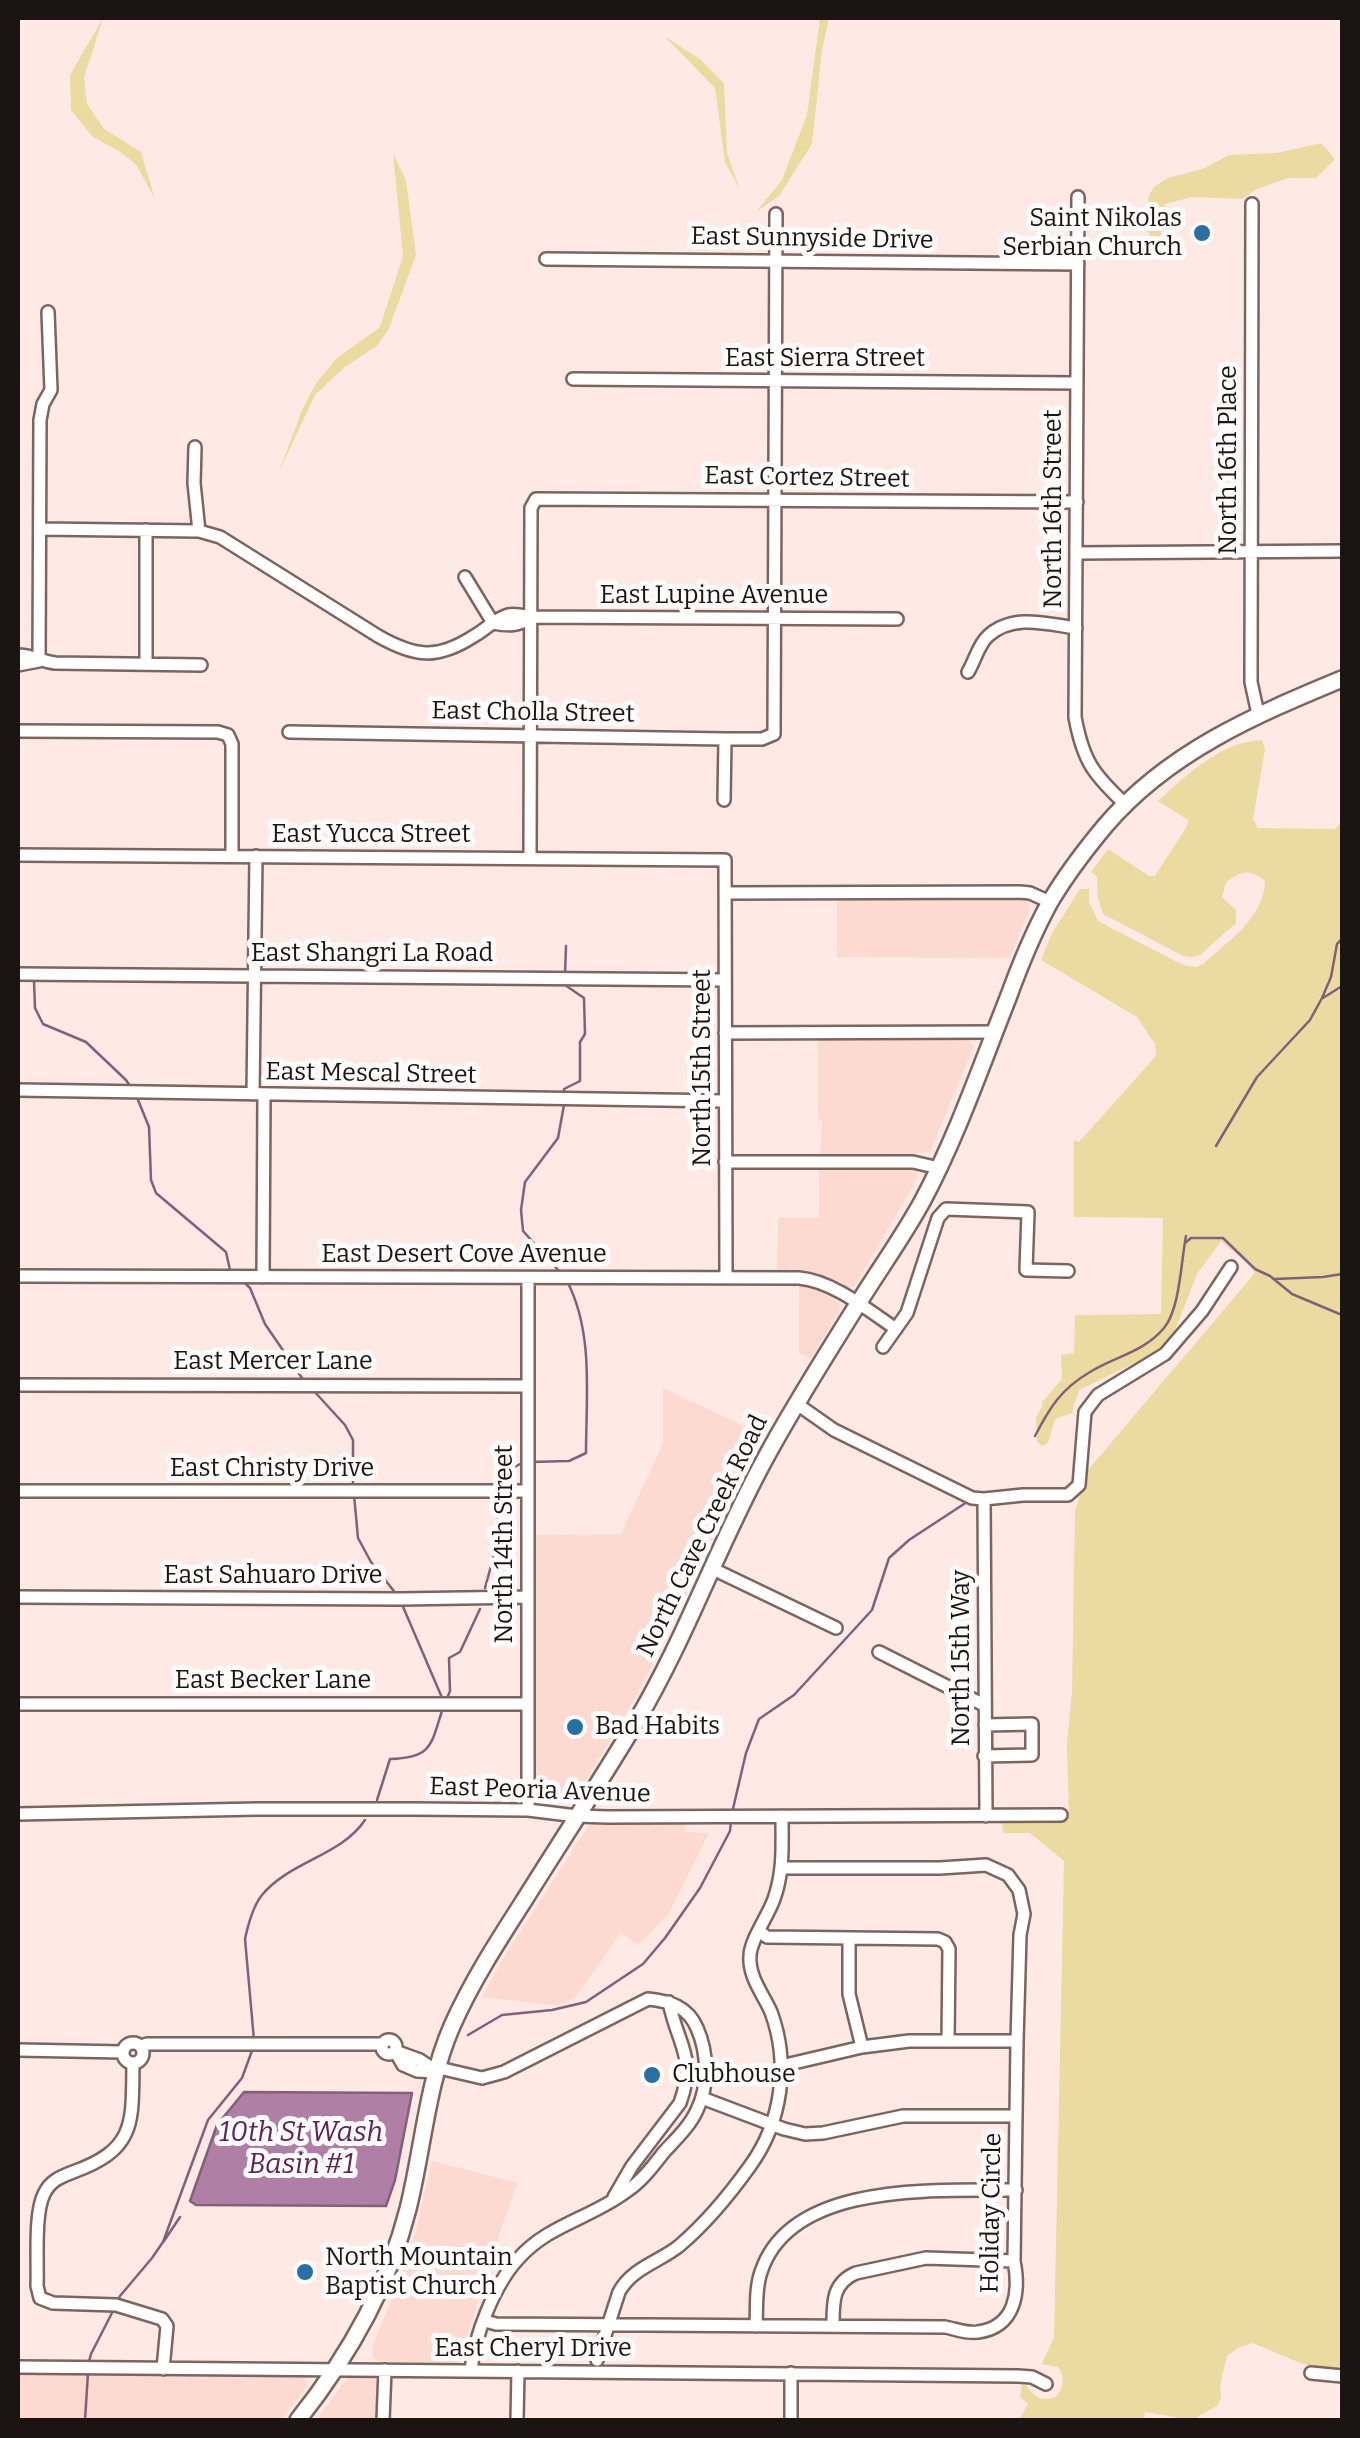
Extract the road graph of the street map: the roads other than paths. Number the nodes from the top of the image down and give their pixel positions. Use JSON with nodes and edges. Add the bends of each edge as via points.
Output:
{"nodes":[{"id":1,"x":1078,"y":197,"type":"dead end"},
{"id":2,"x":1252,"y":204,"type":"dead end"},
{"id":3,"x":776,"y":214,"type":"dead end"},
{"id":4,"x":546,"y":259,"type":"dead end"},
{"id":5,"x":776,"y":262,"type":"junction"},
{"id":6,"x":1078,"y":264,"type":"junction"},
{"id":7,"x":48,"y":312,"type":"dead end"},
{"id":8,"x":573,"y":379,"type":"dead end"},
{"id":9,"x":776,"y":381,"type":"junction"},
{"id":10,"x":1077,"y":384,"type":"junction"},
{"id":11,"x":195,"y":448,"type":"dead end"},
{"id":12,"x":776,"y":500,"type":"junction"},
{"id":13,"x":1077,"y":502,"type":"junction"},
{"id":14,"x":40,"y":530,"type":"junction"},
{"id":15,"x":146,"y":530,"type":"junction"},
{"id":16,"x":199,"y":531,"type":"junction"},
{"id":17,"x":1251,"y":552,"type":"junction"},
{"id":18,"x":1342,"y":552,"type":"edge"},
{"id":19,"x":1077,"y":553,"type":"junction"},
{"id":20,"x":464,"y":577,"type":"dead end"},
{"id":21,"x":532,"y":617,"type":"junction"},
{"id":22,"x":776,"y":619,"type":"junction"},
{"id":23,"x":897,"y":619,"type":"dead end"},
{"id":24,"x":493,"y":623,"type":"junction"},
{"id":25,"x":1076,"y":628,"type":"junction"},
{"id":26,"x":18,"y":655,"type":"edge"},
{"id":27,"x":39,"y":661,"type":"junction"},
{"id":28,"x":146,"y":664,"type":"junction"},
{"id":29,"x":201,"y":664,"type":"dead end"},
{"id":30,"x":18,"y":665,"type":"edge"},
{"id":31,"x":968,"y":672,"type":"dead end"},
{"id":32,"x":1342,"y":679,"type":"edge"},
{"id":33,"x":1258,"y":714,"type":"junction"},
{"id":34,"x":18,"y":732,"type":"edge"},
{"id":35,"x":289,"y":732,"type":"dead end"},
{"id":36,"x":530,"y":735,"type":"junction"},
{"id":37,"x":725,"y":739,"type":"junction"},
{"id":38,"x":724,"y":800,"type":"dead end"},
{"id":39,"x":1126,"y":805,"type":"junction"},
{"id":40,"x":232,"y":855,"type":"junction"},
{"id":41,"x":18,"y":856,"type":"edge"},
{"id":42,"x":256,"y":856,"type":"junction"},
{"id":43,"x":530,"y":858,"type":"junction"},
{"id":44,"x":725,"y":860,"type":"joint"},
{"id":45,"x":726,"y":893,"type":"junction"},
{"id":46,"x":1050,"y":902,"type":"junction"},
{"id":47,"x":18,"y":974,"type":"edge"},
{"id":48,"x":254,"y":976,"type":"junction"},
{"id":49,"x":725,"y":980,"type":"junction"},
{"id":50,"x":994,"y":1032,"type":"junction"},
{"id":51,"x":725,"y":1033,"type":"junction"},
{"id":52,"x":18,"y":1090,"type":"edge"},
{"id":53,"x":259,"y":1094,"type":"junction"},
{"id":54,"x":724,"y":1102,"type":"junction"},
{"id":55,"x":725,"y":1162,"type":"junction"},
{"id":56,"x":939,"y":1168,"type":"junction"},
{"id":57,"x":1231,"y":1267,"type":"dead end"},
{"id":58,"x":1068,"y":1271,"type":"dead end"},
{"id":59,"x":18,"y":1276,"type":"edge"},
{"id":60,"x":263,"y":1277,"type":"junction"},
{"id":61,"x":726,"y":1277,"type":"junction"},
{"id":62,"x":528,"y":1278,"type":"junction"},
{"id":63,"x":858,"y":1304,"type":"junction"},
{"id":64,"x":896,"y":1329,"type":"junction"},
{"id":65,"x":882,"y":1348,"type":"dead end"},
{"id":66,"x":18,"y":1385,"type":"edge"},
{"id":67,"x":528,"y":1386,"type":"junction"},
{"id":68,"x":797,"y":1404,"type":"junction"},
{"id":69,"x":527,"y":1491,"type":"junction"},
{"id":70,"x":18,"y":1492,"type":"edge"},
{"id":71,"x":984,"y":1499,"type":"junction"},
{"id":72,"x":713,"y":1569,"type":"junction"},
{"id":73,"x":18,"y":1597,"type":"edge"},
{"id":74,"x":527,"y":1597,"type":"junction"},
{"id":75,"x":836,"y":1628,"type":"dead end"},
{"id":76,"x":879,"y":1652,"type":"dead end"},
{"id":77,"x":18,"y":1704,"type":"edge"},
{"id":78,"x":528,"y":1704,"type":"junction"},
{"id":79,"x":984,"y":1705,"type":"junction"},
{"id":80,"x":985,"y":1725,"type":"junction"},
{"id":81,"x":984,"y":1756,"type":"junction"},
{"id":82,"x":528,"y":1810,"type":"junction"},
{"id":83,"x":18,"y":1814,"type":"edge"},
{"id":84,"x":1061,"y":1815,"type":"dead end"},
{"id":85,"x":578,"y":1816,"type":"junction"},
{"id":86,"x":782,"y":1816,"type":"junction"},
{"id":87,"x":986,"y":1816,"type":"junction"},
{"id":88,"x":783,"y":1868,"type":"junction"},
{"id":89,"x":760,"y":1932,"type":"junction"},
{"id":90,"x":849,"y":1938,"type":"junction"},
{"id":91,"x":669,"y":2002,"type":"junction"},
{"id":92,"x":948,"y":2041,"type":"junction"},
{"id":93,"x":1017,"y":2042,"type":"junction"},
{"id":94,"x":140,"y":2046,"type":"junction"},
{"id":95,"x":862,"y":2047,"type":"junction"},
{"id":96,"x":18,"y":2050,"type":"edge"},
{"id":97,"x":123,"y":2052,"type":"junction"},
{"id":98,"x":133,"y":2063,"type":"junction"},
{"id":99,"x":781,"y":2066,"type":"junction"},
{"id":100,"x":438,"y":2070,"type":"junction"},
{"id":101,"x":702,"y":2098,"type":"junction"},
{"id":102,"x":1016,"y":2116,"type":"junction"},
{"id":103,"x":772,"y":2124,"type":"junction"},
{"id":104,"x":1016,"y":2190,"type":"junction"},
{"id":105,"x":612,"y":2201,"type":"junction"},
{"id":106,"x":1014,"y":2261,"type":"junction"},
{"id":107,"x":485,"y":2321,"type":"junction"},
{"id":108,"x":608,"y":2324,"type":"junction"},
{"id":109,"x":756,"y":2326,"type":"junction"},
{"id":110,"x":832,"y":2326,"type":"junction"},
{"id":111,"x":597,"y":2360,"type":"dead end"},
{"id":112,"x":18,"y":2368,"type":"edge"},
{"id":113,"x":162,"y":2370,"type":"junction"},
{"id":114,"x":336,"y":2370,"type":"junction"},
{"id":115,"x":385,"y":2370,"type":"junction"},
{"id":116,"x":471,"y":2371,"type":"junction"},
{"id":117,"x":518,"y":2372,"type":"junction"},
{"id":118,"x":791,"y":2372,"type":"junction"},
{"id":119,"x":1311,"y":2373,"type":"dead end"},
{"id":120,"x":1342,"y":2376,"type":"edge"},
{"id":121,"x":1046,"y":2384,"type":"dead end"},
{"id":122,"x":298,"y":2420,"type":"edge"},
{"id":123,"x":383,"y":2420,"type":"edge"},
{"id":124,"x":518,"y":2420,"type":"edge"},
{"id":125,"x":791,"y":2420,"type":"edge"}],
"edges":[{"from":1,"to":6,"type":"street","name":"North 16th Street"},
{"from":2,"to":17,"type":"street","name":"North 16th Place"},
{"from":3,"to":5,"type":"street"},
{"from":4,"to":5,"type":"street","name":"East Sunnyside Drive"},
{"from":5,"to":6,"type":"street","name":"East Sunnyside Drive"},
{"from":5,"to":9,"type":"street"},
{"from":6,"to":10,"type":"street","name":"North 16th Street"},
{"from":7,"to":14,"type":"street","via":[[51,390],[40,420]]},
{"from":8,"to":9,"type":"street","name":"East Sierra Street"},
{"from":9,"to":10,"type":"street","name":"East Sierra Street"},
{"from":9,"to":12,"type":"street"},
{"from":10,"to":13,"type":"street","name":"North 16th Street"},
{"from":11,"to":16,"type":"street"},
{"from":12,"to":13,"type":"street","name":"East Cortez Street"},
{"from":12,"to":21,"type":"street","name":"East Cortez Street","via":[[536,499]]},
{"from":12,"to":22,"type":"street"},
{"from":13,"to":19,"type":"street","name":"North 16th Street"},
{"from":14,"to":15,"type":"street","name":"East Lupine Avenue"},
{"from":14,"to":27,"type":"street"},
{"from":15,"to":16,"type":"street","name":"East Lupine Avenue"},
{"from":15,"to":28,"type":"street"},
{"from":16,"to":24,"type":"street","name":"East Lupine Avenue","via":[[229,542],[402,650],[450,649]]},
{"from":17,"to":18,"type":"street"},
{"from":17,"to":19,"type":"street"},
{"from":17,"to":33,"type":"street","name":"North 16th Place","via":[[1251,682]]},
{"from":19,"to":25,"type":"street","name":"North 16th Street"},
{"from":20,"to":24,"type":"street"},
{"from":21,"to":22,"type":"street","name":"East Lupine Avenue"},
{"from":21,"to":24,"type":"street","name":"East Lupine Avenue","via":[[520,625]]},
{"from":21,"to":36,"type":"street"},
{"from":22,"to":23,"type":"street","name":"East Lupine Avenue"},
{"from":22,"to":37,"type":"street","name":"East Cholla Street","via":[[774,734]]},
{"from":25,"to":31,"type":"street","via":[[1012,622],[988,636]]},
{"from":25,"to":39,"type":"street","name":"North 16th Street","via":[[1080,744],[1102,783]]},
{"from":26,"to":27,"type":"street"},
{"from":27,"to":28,"type":"street"},
{"from":27,"to":30,"type":"street"},
{"from":28,"to":29,"type":"street"},
{"from":32,"to":33,"type":"main road","name":"North Cave Creek Road"},
{"from":33,"to":39,"type":"main road","name":"North Cave Creek Road","via":[[1190,751]]},
{"from":34,"to":40,"type":"street","via":[[228,734]]},
{"from":35,"to":36,"type":"street","name":"East Cholla Street"},
{"from":36,"to":37,"type":"street","name":"East Cholla Street"},
{"from":36,"to":43,"type":"street"},
{"from":37,"to":38,"type":"street"},
{"from":39,"to":46,"type":"main road","name":"North Cave Creek Road"},
{"from":40,"to":41,"type":"street","name":"East Yucca Street"},
{"from":40,"to":42,"type":"street","name":"East Yucca Street"},
{"from":42,"to":43,"type":"street","name":"East Yucca Street"},
{"from":42,"to":48,"type":"street"},
{"from":43,"to":44,"type":"street","name":"East Yucca Street"},
{"from":44,"to":45,"type":"street","name":"North 15th Street"},
{"from":45,"to":46,"type":"street","via":[[1020,892]]},
{"from":45,"to":49,"type":"street","name":"North 15th Street"},
{"from":46,"to":50,"type":"main road","name":"North Cave Creek Road"},
{"from":47,"to":48,"type":"street","name":"East Shangri La Road"},
{"from":48,"to":49,"type":"street","name":"East Shangri La Road"},
{"from":48,"to":53,"type":"street"},
{"from":49,"to":51,"type":"street","name":"North 15th Street"},
{"from":50,"to":51,"type":"street"},
{"from":50,"to":56,"type":"main road","name":"North Cave Creek Road"},
{"from":51,"to":54,"type":"street","name":"North 15th Street"},
{"from":52,"to":53,"type":"street","name":"East Mescal Street"},
{"from":53,"to":54,"type":"street","name":"East Mescal Street"},
{"from":53,"to":60,"type":"street"},
{"from":54,"to":55,"type":"street","name":"North 15th Street"},
{"from":55,"to":56,"type":"street","via":[[913,1162]]},
{"from":55,"to":61,"type":"street","name":"North 15th Street"},
{"from":56,"to":63,"type":"main road","name":"North Cave Creek Road"},
{"from":57,"to":71,"type":"street","via":[[1166,1354],[1098,1394],[1085,1412],[1074,1491]]},
{"from":58,"to":64,"type":"street","via":[[1026,1270],[1028,1212],[942,1212]]},
{"from":59,"to":60,"type":"street","name":"East Desert Cove Avenue"},
{"from":60,"to":62,"type":"street","name":"East Desert Cove Avenue"},
{"from":61,"to":62,"type":"street","name":"East Desert Cove Avenue"},
{"from":61,"to":63,"type":"street","name":"East Desert Cove Avenue","via":[[812,1280]]},
{"from":62,"to":67,"type":"street","name":"North 14th Street"},
{"from":63,"to":64,"type":"street","name":"East Desert Cove Avenue"},
{"from":63,"to":68,"type":"main road","name":"North Cave Creek Road"},
{"from":64,"to":65,"type":"street"},
{"from":66,"to":67,"type":"street","name":"East Mercer Lane"},
{"from":67,"to":69,"type":"street","name":"North 14th Street"},
{"from":68,"to":71,"type":"street","via":[[834,1430]]},
{"from":68,"to":72,"type":"main road","name":"North Cave Creek Road"},
{"from":69,"to":70,"type":"street","name":"East Christy Drive"},
{"from":69,"to":74,"type":"street","name":"North 14th Street"},
{"from":71,"to":79,"type":"street","name":"North 15th Way"},
{"from":72,"to":75,"type":"street"},
{"from":72,"to":85,"type":"main road","name":"North Cave Creek Road","via":[[656,1685]]},
{"from":73,"to":74,"type":"street","name":"East Sahuaro Drive"},
{"from":74,"to":78,"type":"street","name":"North 14th Street"},
{"from":76,"to":79,"type":"street"},
{"from":77,"to":78,"type":"street","name":"East Becker Lane"},
{"from":78,"to":82,"type":"street","name":"North 14th Street"},
{"from":79,"to":80,"type":"street","name":"North 15th Way"},
{"from":80,"to":81,"type":"street","name":"North 15th Way"},
{"from":80,"to":81,"type":"street","via":[[1032,1724],[1032,1754]]},
{"from":81,"to":87,"type":"street","name":"North 15th Way"},
{"from":82,"to":83,"type":"street","name":"East Peoria Avenue"},
{"from":82,"to":85,"type":"street","name":"East Peoria Avenue"},
{"from":84,"to":87,"type":"street","name":"East Peoria Avenue"},
{"from":85,"to":86,"type":"street","name":"East Peoria Avenue"},
{"from":85,"to":100,"type":"main road","name":"North Cave Creek Road","via":[[484,1963]]},
{"from":86,"to":87,"type":"street","name":"East Peoria Avenue"},
{"from":86,"to":88,"type":"street"},
{"from":88,"to":89,"type":"street"},
{"from":88,"to":93,"type":"street","name":"Holiday Circle","via":[[973,1864],[1008,1875],[1024,1914]]},
{"from":89,"to":90,"type":"street"},
{"from":89,"to":99,"type":"street","via":[[750,1962],[777,2033]]},
{"from":90,"to":92,"type":"street","via":[[945,1942]]},
{"from":90,"to":95,"type":"street","via":[[849,1994]]},
{"from":91,"to":100,"type":"street","via":[[644,2000],[504,2072],[482,2078]]},
{"from":91,"to":101,"type":"street","via":[[692,2018],[703,2046]]},
{"from":91,"to":105,"type":"street","via":[[686,2052],[683,2094]]},
{"from":92,"to":93,"type":"street"},
{"from":92,"to":95,"type":"street"},
{"from":93,"to":102,"type":"street","name":"Holiday Circle"},
{"from":94,"to":97,"type":"street","via":[[128,2044]]},
{"from":94,"to":98,"type":"street","via":[[142,2058]]},
{"from":94,"to":100,"type":"street","via":[[391,2040],[403,2065]]},
{"from":95,"to":99,"type":"street"},
{"from":96,"to":97,"type":"street"},
{"from":97,"to":98,"type":"street"},
{"from":98,"to":113,"type":"street","via":[[132,2122],[118,2146],[95,2164],[55,2179],[44,2192],[37,2286],[40,2298],[53,2303],[116,2305],[162,2319]]},
{"from":99,"to":103,"type":"street"},
{"from":100,"to":114,"type":"main road","name":"North Cave Creek Road","via":[[400,2238]]},
{"from":101,"to":103,"type":"street"},
{"from":101,"to":105,"type":"street","via":[[641,2179]]},
{"from":102,"to":103,"type":"street","via":[[903,2116],[805,2134]]},
{"from":102,"to":104,"type":"street","name":"Holiday Circle"},
{"from":103,"to":108,"type":"street","via":[[749,2168],[704,2222],[624,2283]]},
{"from":104,"to":106,"type":"street","name":"Holiday Circle"},
{"from":104,"to":109,"type":"street","via":[[904,2191],[818,2212],[769,2254],[758,2279]]},
{"from":105,"to":107,"type":"street","via":[[540,2238],[515,2262]]},
{"from":106,"to":110,"type":"street","via":[[926,2258],[856,2273],[835,2292]]},
{"from":106,"to":110,"type":"street","name":"Holiday Circle","via":[[1017,2295],[992,2328]]},
{"from":107,"to":108,"type":"street","name":"Holiday Circle"},
{"from":107,"to":116,"type":"street"},
{"from":108,"to":109,"type":"street","name":"Holiday Circle"},
{"from":108,"to":111,"type":"street"},
{"from":109,"to":110,"type":"street","name":"Holiday Circle"},
{"from":112,"to":113,"type":"street","name":"East Cheryl Drive"},
{"from":113,"to":114,"type":"street","name":"East Cheryl Drive"},
{"from":114,"to":115,"type":"street","name":"East Cheryl Drive"},
{"from":114,"to":122,"type":"main road","name":"North Cave Creek Road"},
{"from":115,"to":116,"type":"street","name":"East Cheryl Drive"},
{"from":115,"to":123,"type":"street"},
{"from":116,"to":117,"type":"street","name":"East Cheryl Drive"},
{"from":117,"to":118,"type":"street","name":"East Cheryl Drive"},
{"from":117,"to":124,"type":"street"},
{"from":118,"to":121,"type":"street","name":"East Cheryl Drive","via":[[1032,2376]]},
{"from":118,"to":125,"type":"street"},
{"from":119,"to":120,"type":"street"}]}
